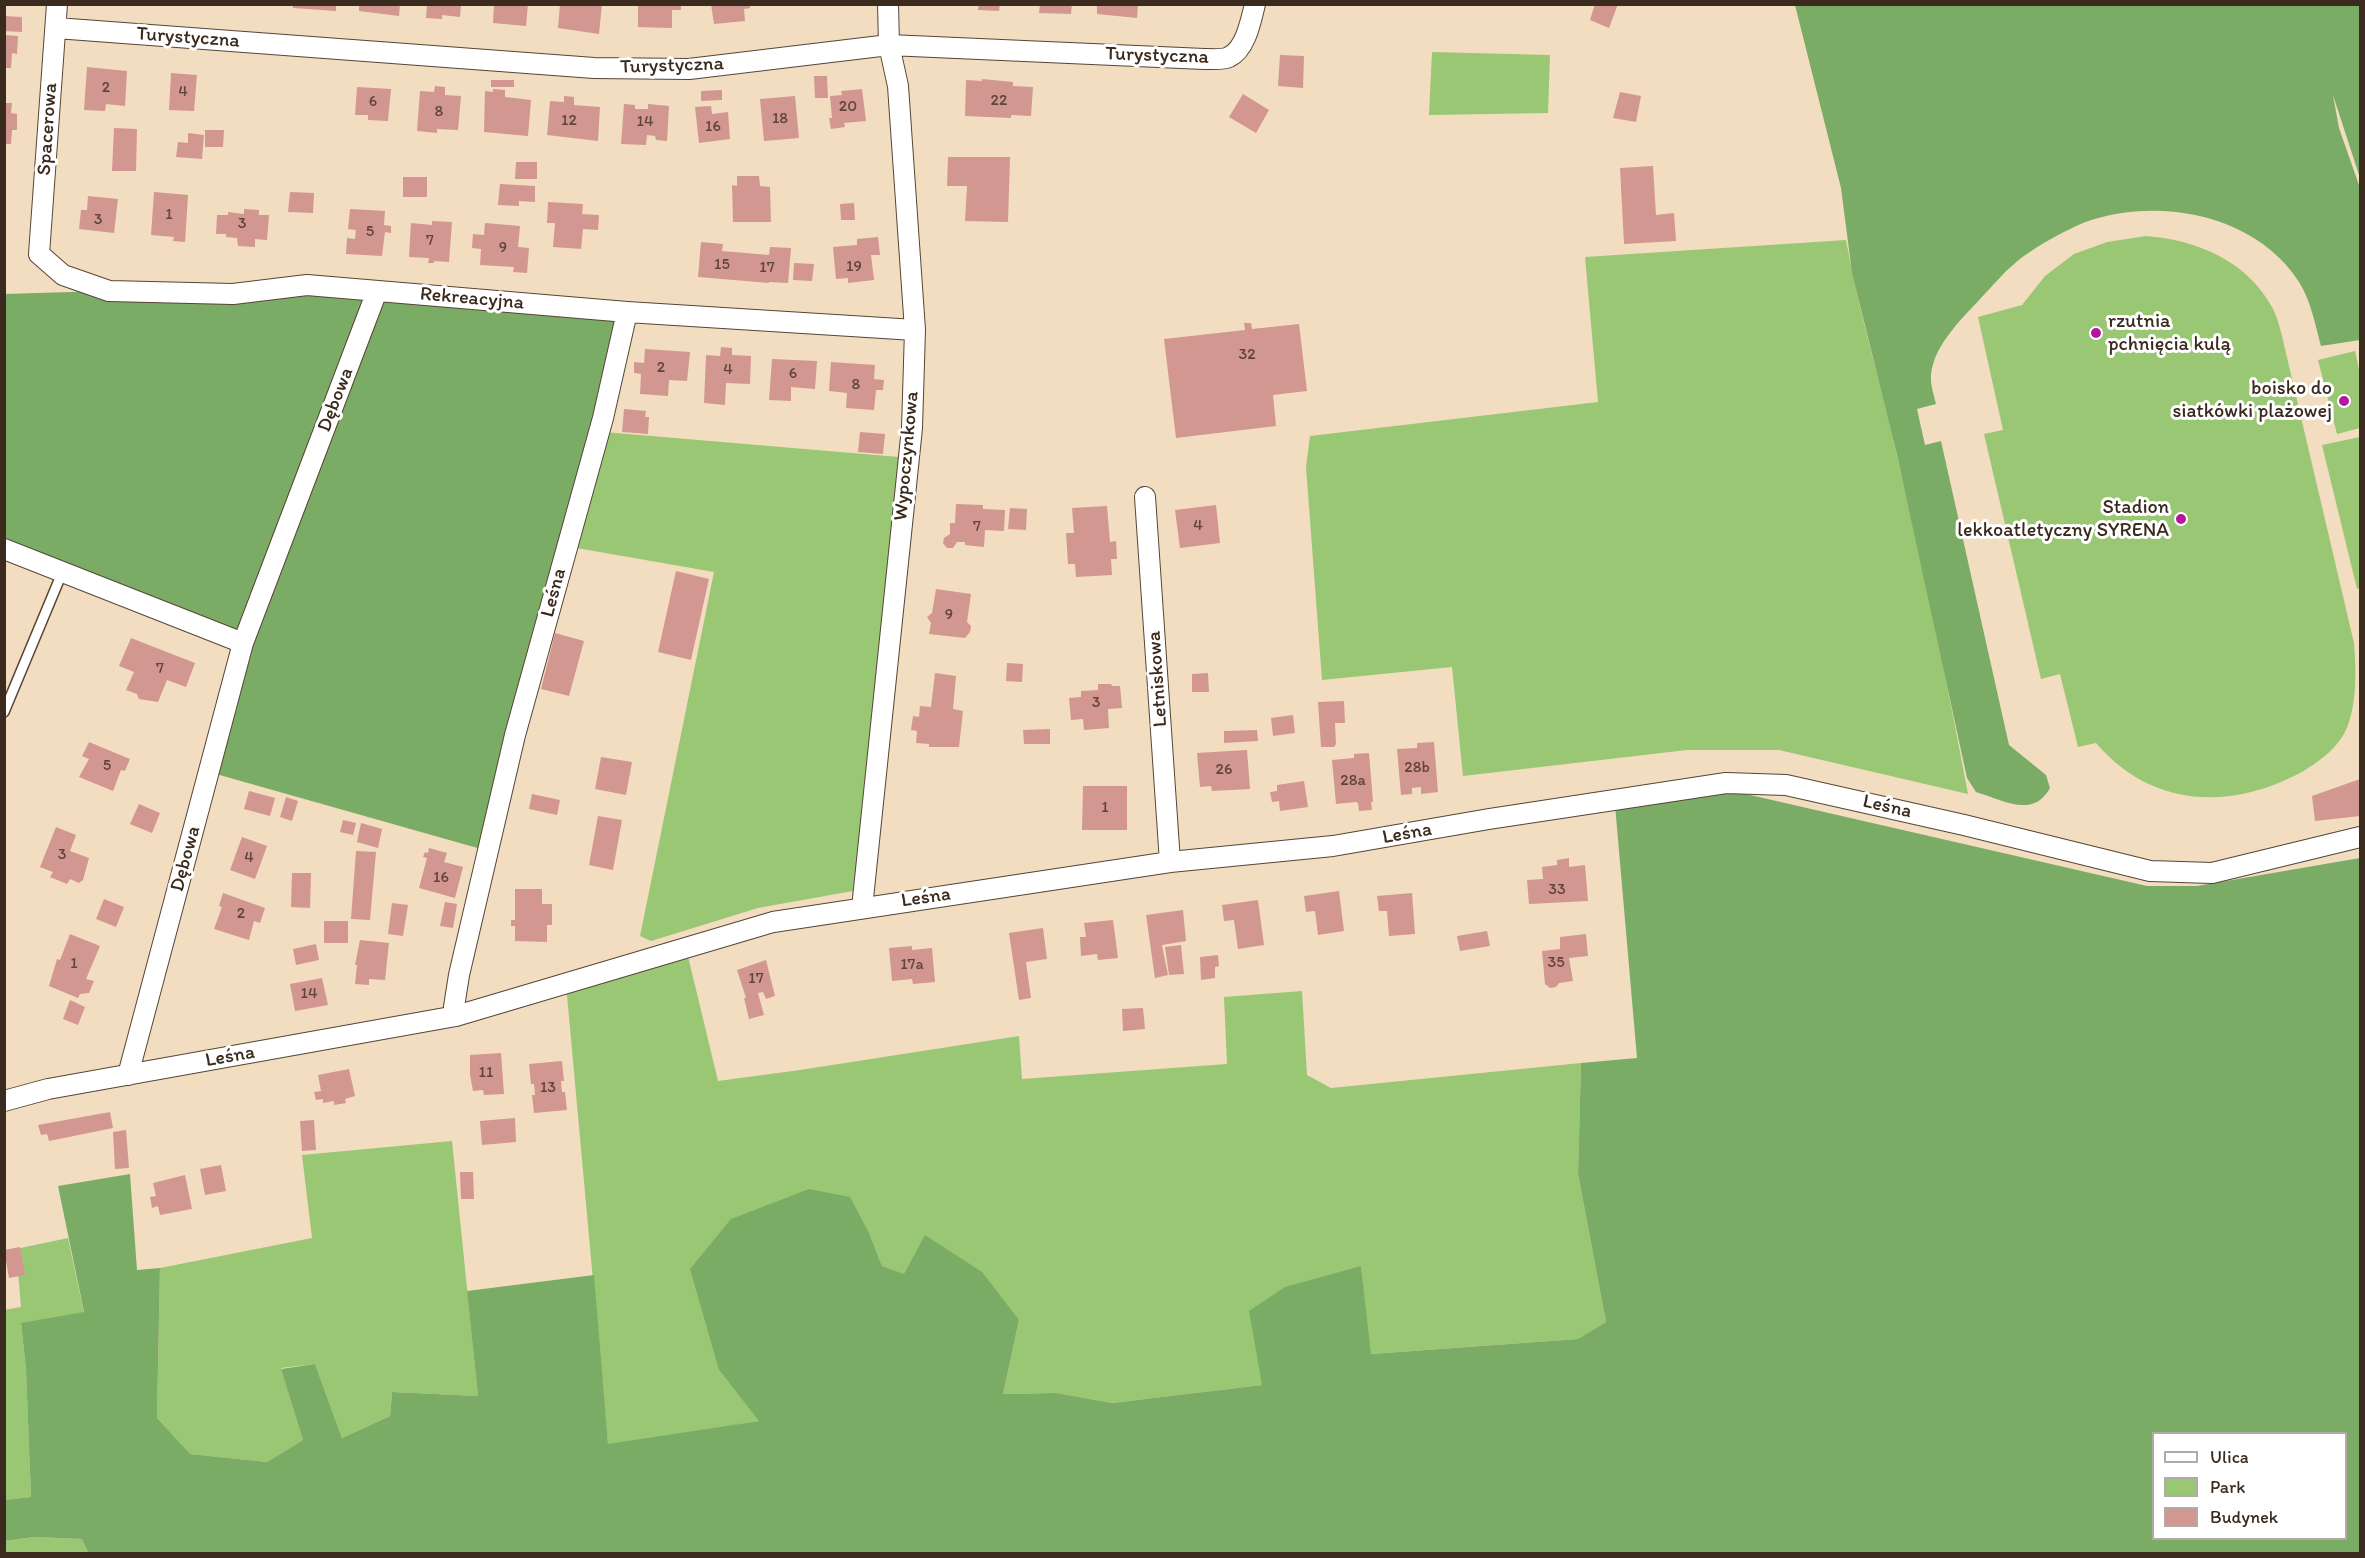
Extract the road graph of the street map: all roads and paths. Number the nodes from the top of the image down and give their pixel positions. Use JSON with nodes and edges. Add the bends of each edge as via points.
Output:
{"nodes":[{"id":1,"x":57,"y":4,"type":"edge"},
{"id":2,"x":888,"y":4,"type":"edge"},
{"id":3,"x":1255,"y":4,"type":"edge"},
{"id":4,"x":56,"y":28,"type":"junction"},
{"id":5,"x":889,"y":45,"type":"junction"},
{"id":6,"x":39,"y":254,"type":"joint"},
{"id":7,"x":377,"y":291,"type":"junction"},
{"id":8,"x":627,"y":312,"type":"junction"},
{"id":9,"x":915,"y":330,"type":"junction"},
{"id":10,"x":1145,"y":497,"type":"dead end"},
{"id":11,"x":4,"y":549,"type":"edge"},
{"id":12,"x":62,"y":573,"type":"junction"},
{"id":13,"x":243,"y":643,"type":"junction"},
{"id":14,"x":4,"y":712,"type":"edge"},
{"id":15,"x":2361,"y":837,"type":"edge"},
{"id":16,"x":1170,"y":862,"type":"junction"},
{"id":17,"x":862,"y":908,"type":"junction"},
{"id":18,"x":456,"y":1016,"type":"junction"},
{"id":19,"x":128,"y":1075,"type":"junction"},
{"id":20,"x":4,"y":1101,"type":"edge"}],
"edges":[{"from":1,"to":4,"type":"street","name":"Spacerowa"},
{"from":2,"to":5,"type":"street","name":"Wypoczynkowa"},
{"from":3,"to":5,"type":"street","name":"Turystyczna","via":[[1240,46],[1229,57],[1188,59]]},
{"from":4,"to":5,"type":"street","name":"Turystyczna","via":[[594,68],[689,69]]},
{"from":4,"to":6,"type":"street","name":"Spacerowa"},
{"from":5,"to":9,"type":"street","name":"Wypoczynkowa","via":[[898,86]]},
{"from":6,"to":7,"type":"street","name":"Rekreacyjna","via":[[63,275],[109,291],[233,294],[308,285]]},
{"from":7,"to":8,"type":"street","name":"Rekreacyjna"},
{"from":7,"to":13,"type":"street","name":"Dębowa"},
{"from":8,"to":9,"type":"street","name":"Rekreacyjna"},
{"from":8,"to":18,"type":"street","name":"Leśna","via":[[603,418],[515,735],[459,975]]},
{"from":9,"to":17,"type":"street","name":"Wypoczynkowa","via":[[912,428]]},
{"from":10,"to":16,"type":"street","name":"Letniskowa"},
{"from":11,"to":12,"type":"street"},
{"from":12,"to":13,"type":"street"},
{"from":12,"to":14,"type":"lane"},
{"from":13,"to":19,"type":"street","name":"Dębowa"},
{"from":15,"to":16,"type":"street","name":"Leśna","via":[[2212,873],[2150,871],[1786,785],[1726,783],[1333,846]]},
{"from":16,"to":17,"type":"street","name":"Leśna"},
{"from":17,"to":18,"type":"street","name":"Leśna","via":[[773,922]]},
{"from":18,"to":19,"type":"street","name":"Leśna"},
{"from":19,"to":20,"type":"street","name":"Leśna"}]}
